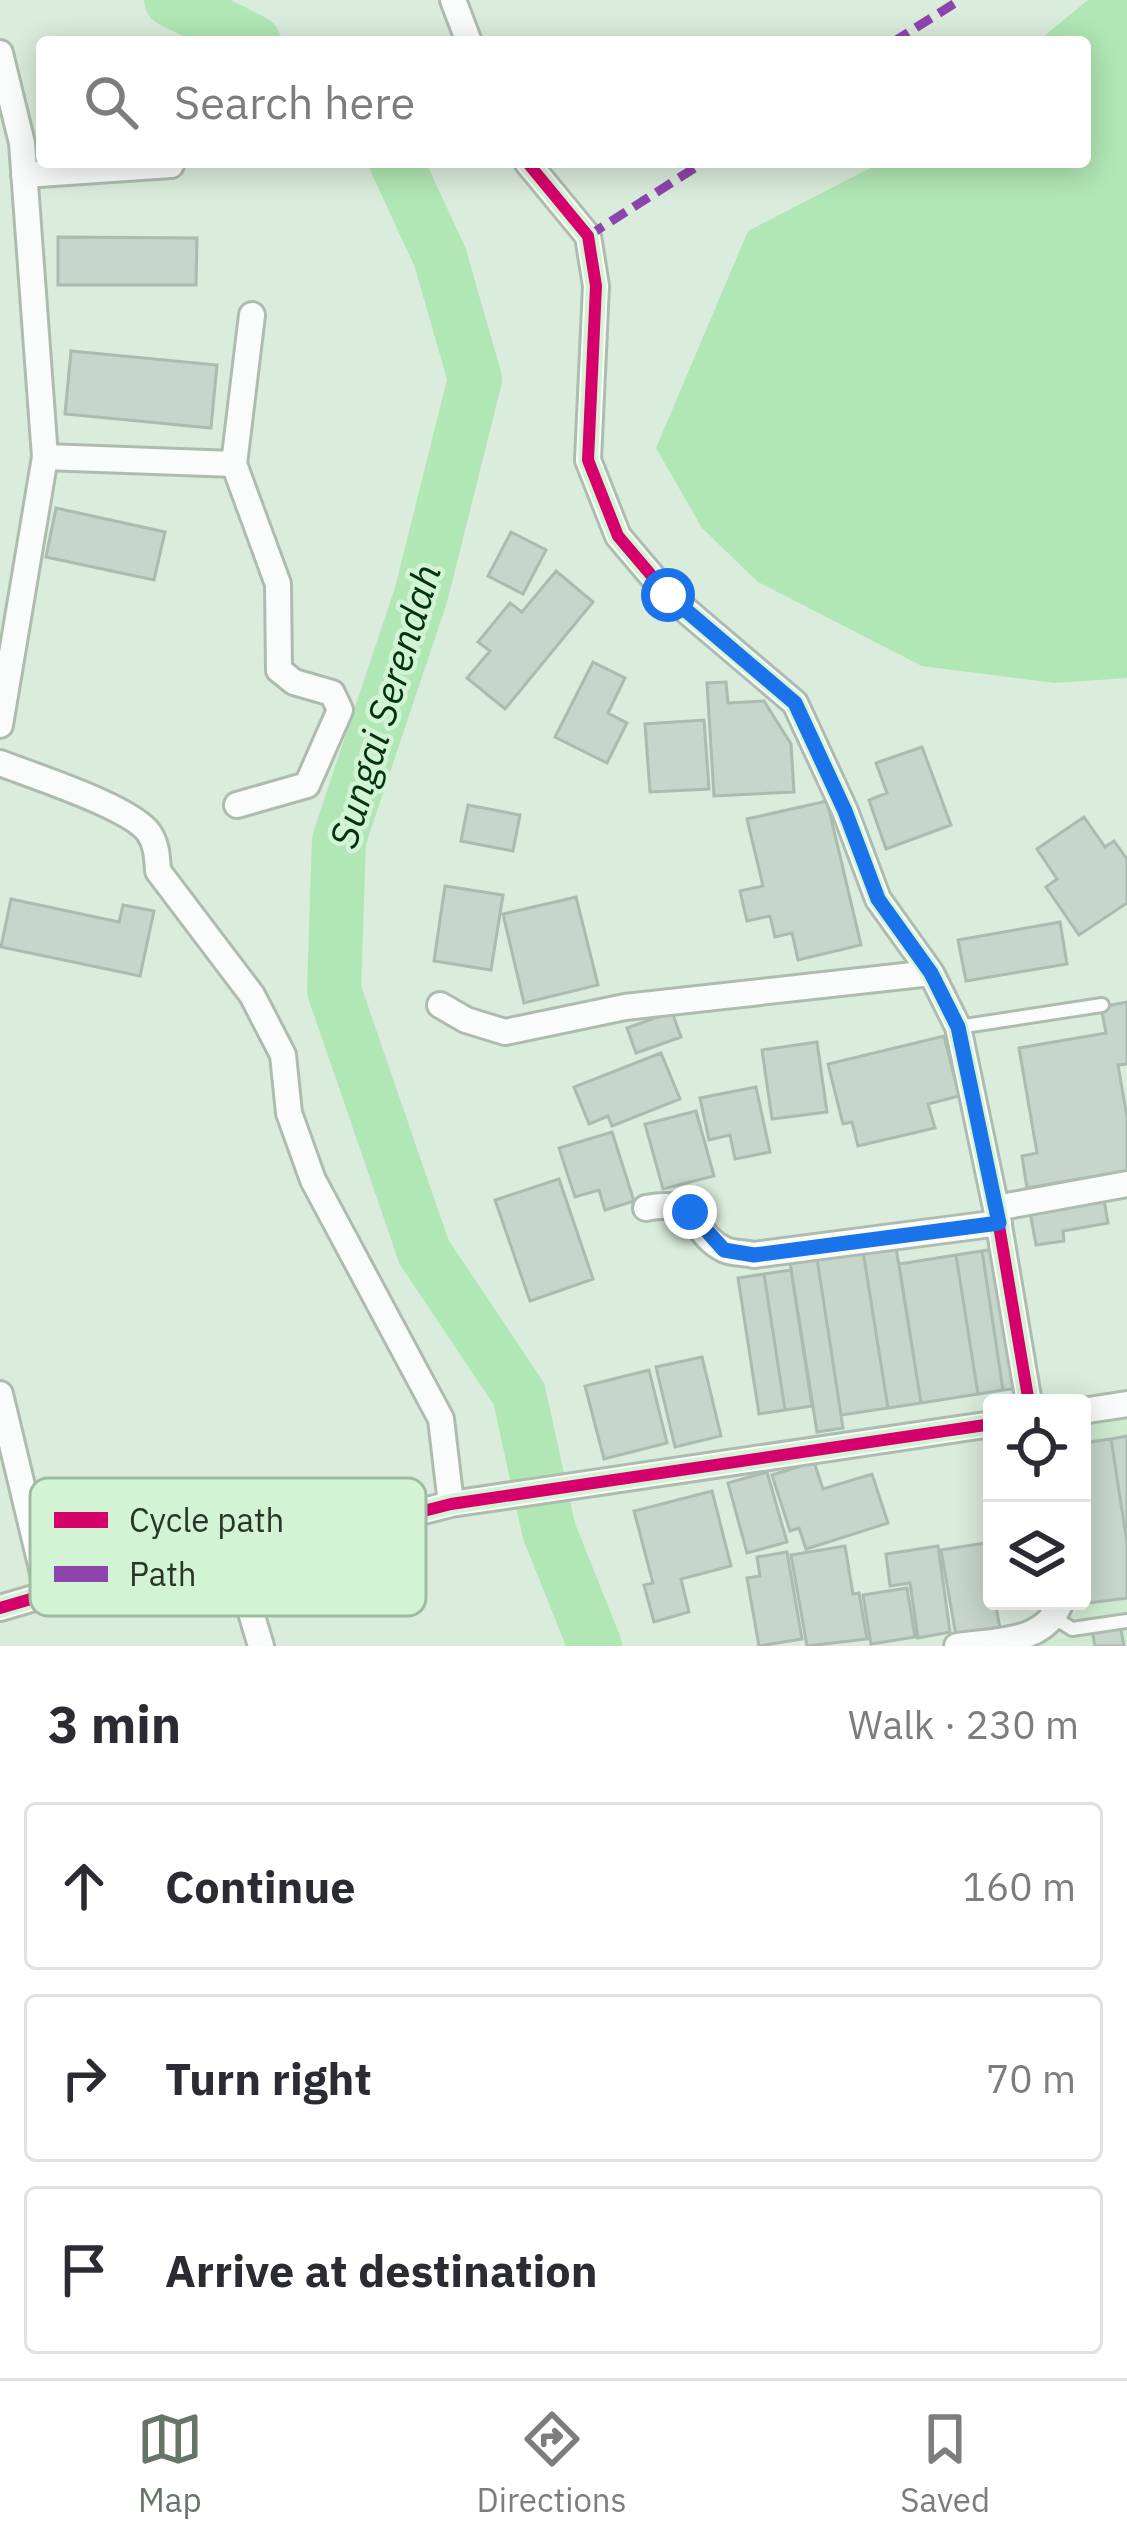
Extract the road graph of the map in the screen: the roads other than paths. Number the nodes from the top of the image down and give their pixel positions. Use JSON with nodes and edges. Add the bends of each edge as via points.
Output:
{"nodes":[{"id":1,"x":453,"y":0,"type":"edge"},
{"id":2,"x":467,"y":36,"type":"edge"},
{"id":3,"x":1,"y":53,"type":"edge"},
{"id":4,"x":127,"y":168,"type":"edge"},
{"id":5,"x":532,"y":168,"type":"edge"},
{"id":6,"x":24,"y":175,"type":"junction"},
{"id":7,"x":252,"y":315,"type":"dead end"},
{"id":8,"x":45,"y":458,"type":"junction"},
{"id":9,"x":234,"y":464,"type":"junction"},
{"id":10,"x":0,"y":725,"type":"edge"},
{"id":11,"x":0,"y":763,"type":"edge"},
{"id":12,"x":237,"y":806,"type":"dead end"},
{"id":13,"x":931,"y":973,"type":"junction"},
{"id":14,"x":1102,"y":1004,"type":"dead end"},
{"id":15,"x":440,"y":1005,"type":"dead end"},
{"id":16,"x":958,"y":1027,"type":"junction"},
{"id":17,"x":1127,"y":1184,"type":"edge"},
{"id":18,"x":646,"y":1208,"type":"dead end"},
{"id":19,"x":998,"y":1216,"type":"junction"},
{"id":20,"x":0,"y":1394,"type":"edge"},
{"id":21,"x":1028,"y":1394,"type":"edge"},
{"id":22,"x":1127,"y":1404,"type":"edge"},
{"id":23,"x":1091,"y":1410,"type":"edge"},
{"id":24,"x":983,"y":1425,"type":"edge"},
{"id":25,"x":452,"y":1504,"type":"junction"},
{"id":26,"x":426,"y":1511,"type":"edge"},
{"id":27,"x":30,"y":1522,"type":"edge"},
{"id":28,"x":30,"y":1599,"type":"edge"},
{"id":29,"x":0,"y":1608,"type":"edge"},
{"id":30,"x":1058,"y":1610,"type":"edge"},
{"id":31,"x":252,"y":1616,"type":"edge"},
{"id":32,"x":1127,"y":1622,"type":"edge"},
{"id":33,"x":260,"y":1646,"type":"edge"},
{"id":34,"x":957,"y":1646,"type":"edge"}],
"edges":[{"from":1,"to":2,"type":"street"},
{"from":3,"to":6,"type":"street"},
{"from":4,"to":6,"type":"street"},
{"from":5,"to":13,"type":"street","via":[[588,236],[596,286],[588,460],[618,536],[668,595],[795,703],[878,899]]},
{"from":6,"to":8,"type":"street"},
{"from":7,"to":9,"type":"street"},
{"from":8,"to":9,"type":"street"},
{"from":8,"to":10,"type":"street"},
{"from":9,"to":12,"type":"street","via":[[278,584],[279,670],[332,693],[340,710],[307,785]]},
{"from":11,"to":25,"type":"street","via":[[147,829],[158,871],[252,995],[284,1055],[289,1114],[314,1180],[441,1419]]},
{"from":13,"to":15,"type":"street","via":[[625,1006],[505,1032]]},
{"from":13,"to":16,"type":"street"},
{"from":14,"to":16,"type":"lane"},
{"from":16,"to":19,"type":"street"},
{"from":17,"to":19,"type":"street"},
{"from":18,"to":19,"type":"street","via":[[672,1203],[724,1250],[754,1255]]},
{"from":19,"to":21,"type":"street"},
{"from":20,"to":27,"type":"street"},
{"from":22,"to":23,"type":"street"},
{"from":24,"to":25,"type":"street"},
{"from":25,"to":26,"type":"street"},
{"from":28,"to":29,"type":"street"},
{"from":30,"to":32,"type":"lane","via":[[1072,1629]]},
{"from":30,"to":34,"type":"street","via":[[1036,1634]]},
{"from":31,"to":33,"type":"street"}]}
